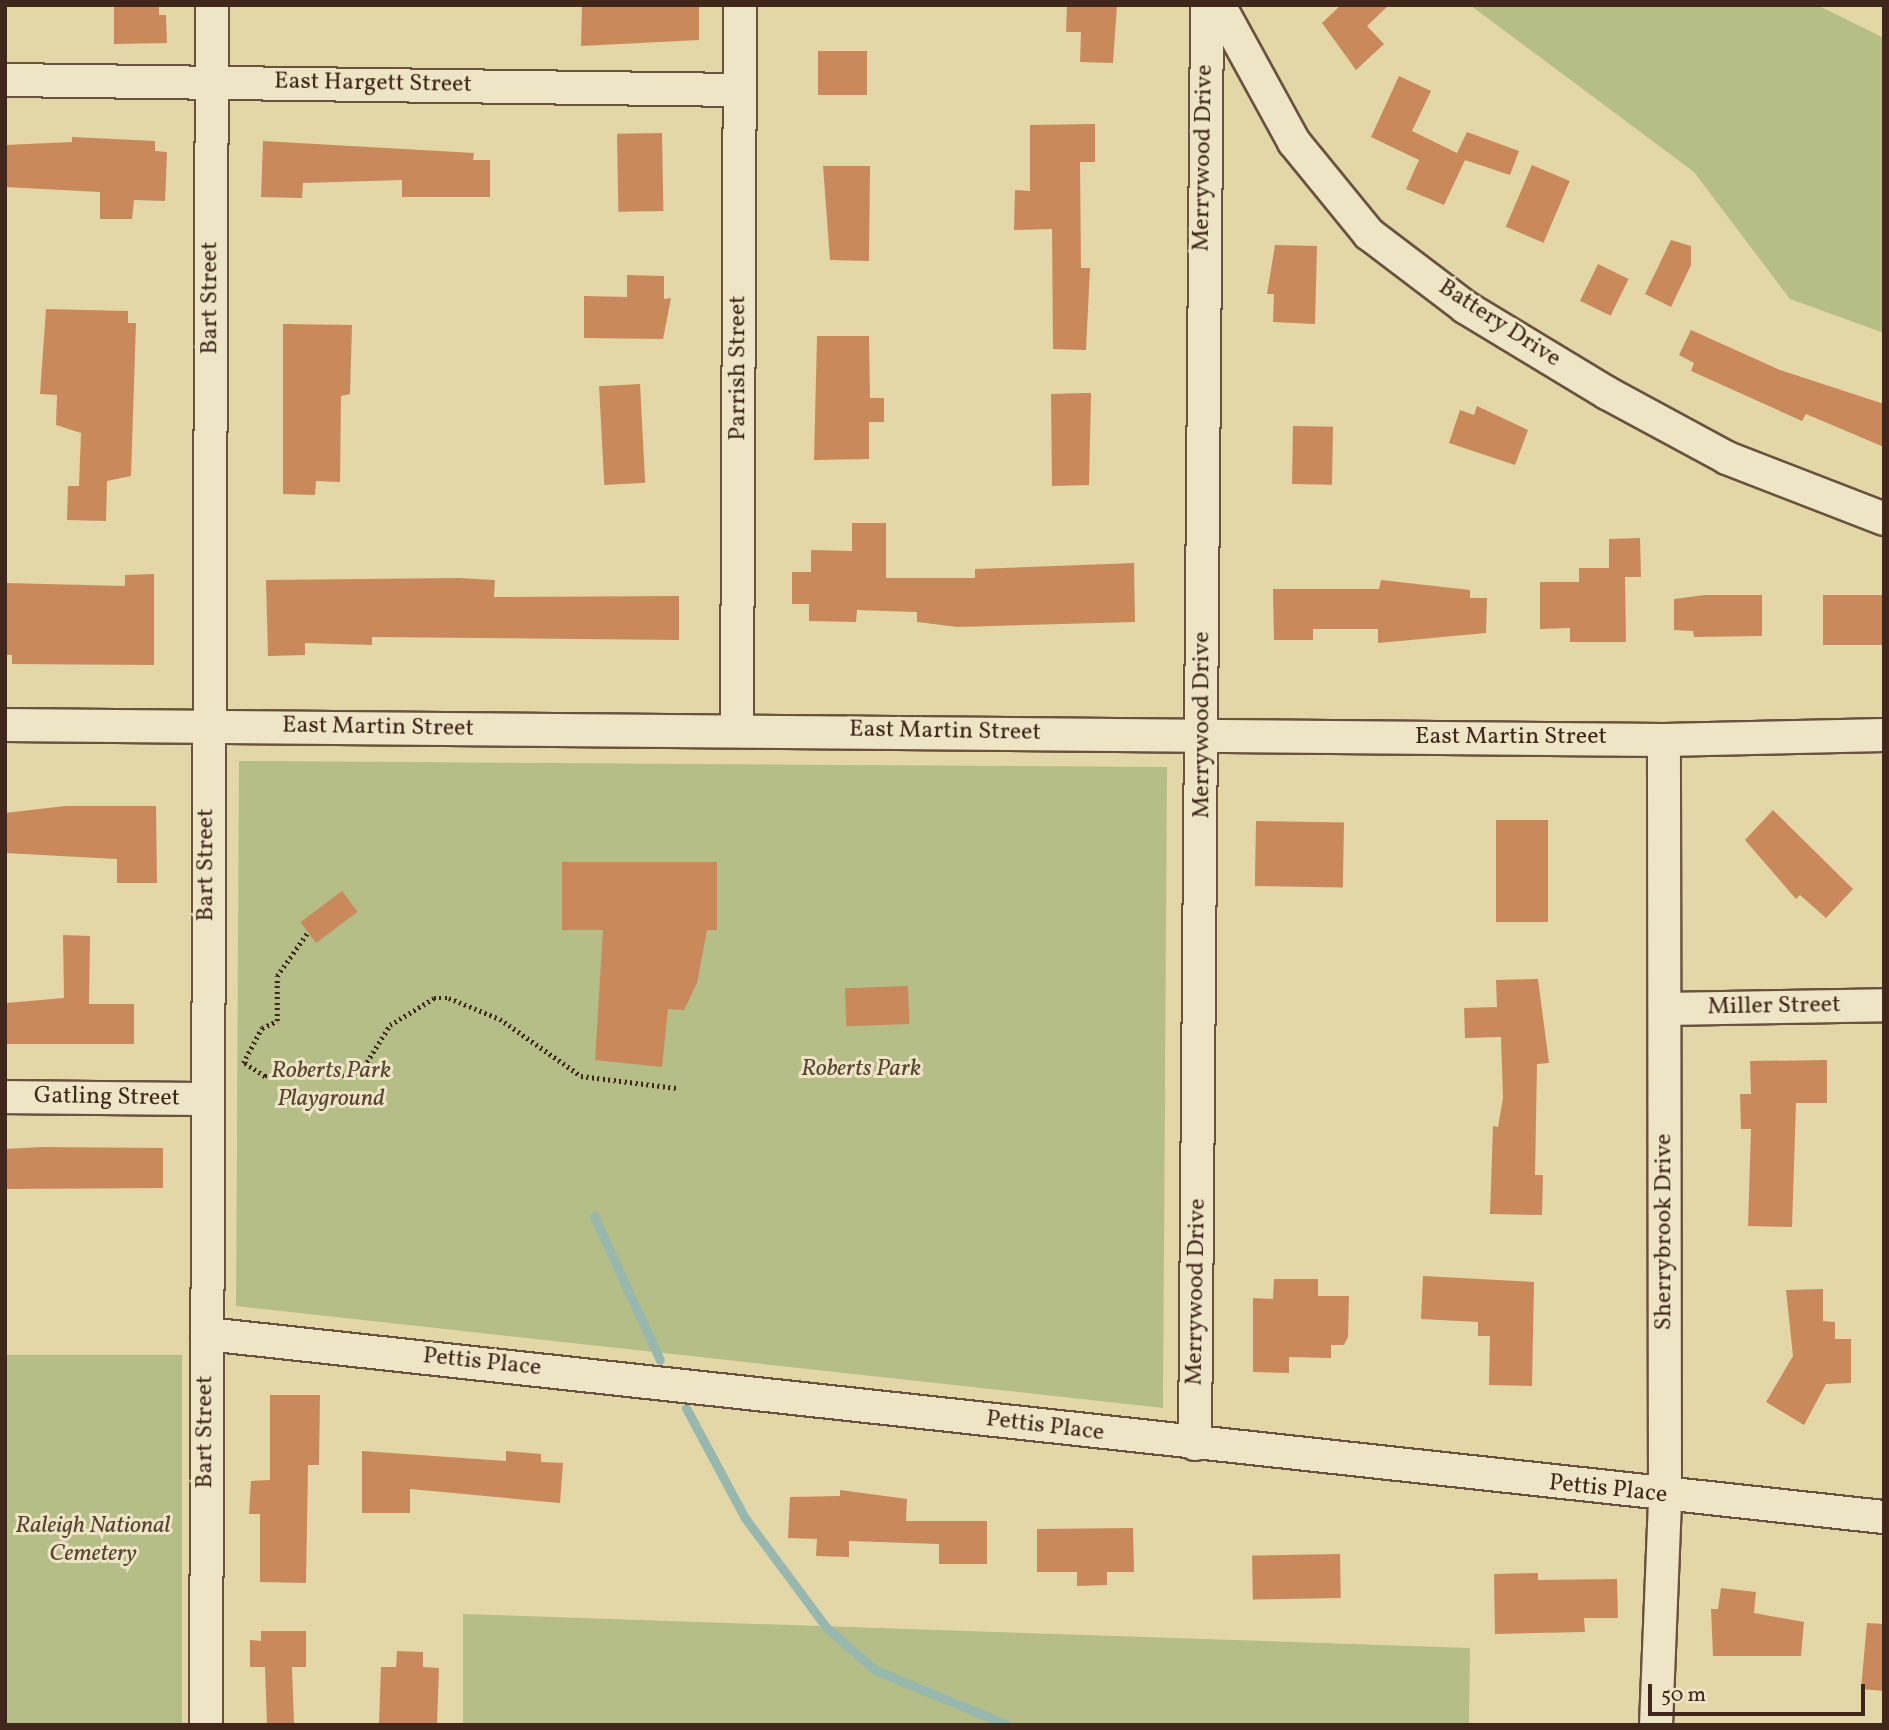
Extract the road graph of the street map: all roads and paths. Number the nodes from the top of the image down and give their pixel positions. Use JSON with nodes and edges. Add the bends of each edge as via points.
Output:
{"nodes":[{"id":1,"x":212,"y":5,"type":"edge"},
{"id":2,"x":740,"y":5,"type":"edge"},
{"id":3,"x":1207,"y":5,"type":"edge"},
{"id":4,"x":1219,"y":5,"type":"edge"},
{"id":5,"x":5,"y":80,"type":"edge"},
{"id":6,"x":212,"y":82,"type":"junction"},
{"id":7,"x":740,"y":90,"type":"junction"},
{"id":8,"x":1884,"y":519,"type":"edge"},
{"id":9,"x":5,"y":725,"type":"edge"},
{"id":10,"x":208,"y":725,"type":"junction"},
{"id":11,"x":737,"y":731,"type":"junction"},
{"id":12,"x":1884,"y":735,"type":"edge"},
{"id":13,"x":1205,"y":736,"type":"junction"},
{"id":14,"x":1664,"y":740,"type":"junction"},
{"id":15,"x":308,"y":932,"type":"dead end"},
{"id":16,"x":1884,"y":1004,"type":"edge"},
{"id":17,"x":1665,"y":1009,"type":"junction"},
{"id":18,"x":208,"y":1061,"type":"junction"},
{"id":19,"x":245,"y":1063,"type":"junction"},
{"id":20,"x":676,"y":1088,"type":"dead end"},
{"id":21,"x":5,"y":1097,"type":"edge"},
{"id":22,"x":208,"y":1099,"type":"junction"},
{"id":23,"x":206,"y":1334,"type":"junction"},
{"id":24,"x":1195,"y":1444,"type":"junction"},
{"id":25,"x":1665,"y":1497,"type":"junction"},
{"id":26,"x":1884,"y":1517,"type":"edge"},
{"id":27,"x":206,"y":1725,"type":"edge"},
{"id":28,"x":1656,"y":1725,"type":"edge"}],
"edges":[{"from":1,"to":6,"type":"street","name":"Bart Street"},
{"from":2,"to":7,"type":"street","name":"Parrish Street"},
{"from":3,"to":13,"type":"street","name":"Merrywood Drive","via":[[1200,393]]},
{"from":4,"to":8,"type":"street","name":"Battery Drive","via":[[1294,142],[1369,234],[1465,307],[1607,393],[1727,458]]},
{"from":5,"to":6,"type":"street","name":"East Hargett Street"},
{"from":6,"to":7,"type":"street","name":"East Hargett Street"},
{"from":6,"to":10,"type":"street","name":"Bart Street"},
{"from":7,"to":11,"type":"street","name":"Parrish Street"},
{"from":9,"to":10,"type":"street","name":"East Martin Street"},
{"from":10,"to":11,"type":"street","name":"East Martin Street"},
{"from":10,"to":18,"type":"street","name":"Bart Street"},
{"from":11,"to":13,"type":"street","name":"East Martin Street"},
{"from":12,"to":14,"type":"street","name":"East Martin Street"},
{"from":13,"to":14,"type":"street","name":"East Martin Street"},
{"from":13,"to":24,"type":"street","name":"Merrywood Drive"},
{"from":14,"to":17,"type":"street","name":"Sherrybrook Drive"},
{"from":15,"to":19,"type":"path","via":[[277,976],[277,1021],[262,1028]]},
{"from":16,"to":17,"type":"street","name":"Miller Street"},
{"from":17,"to":25,"type":"street","name":"Sherrybrook Drive"},
{"from":18,"to":19,"type":"path"},
{"from":18,"to":22,"type":"street","name":"Bart Street"},
{"from":19,"to":20,"type":"path","via":[[265,1076],[358,1076],[390,1025],[434,998],[449,998],[500,1019],[581,1076]]},
{"from":21,"to":22,"type":"street","name":"Gatling Street"},
{"from":22,"to":23,"type":"street","name":"Bart Street"},
{"from":23,"to":24,"type":"street","name":"Pettis Place"},
{"from":23,"to":27,"type":"street","name":"Bart Street"},
{"from":24,"to":25,"type":"street","name":"Pettis Place"},
{"from":25,"to":26,"type":"street","name":"Pettis Place"},
{"from":25,"to":28,"type":"street","name":"Sherrybrook Drive"}]}
